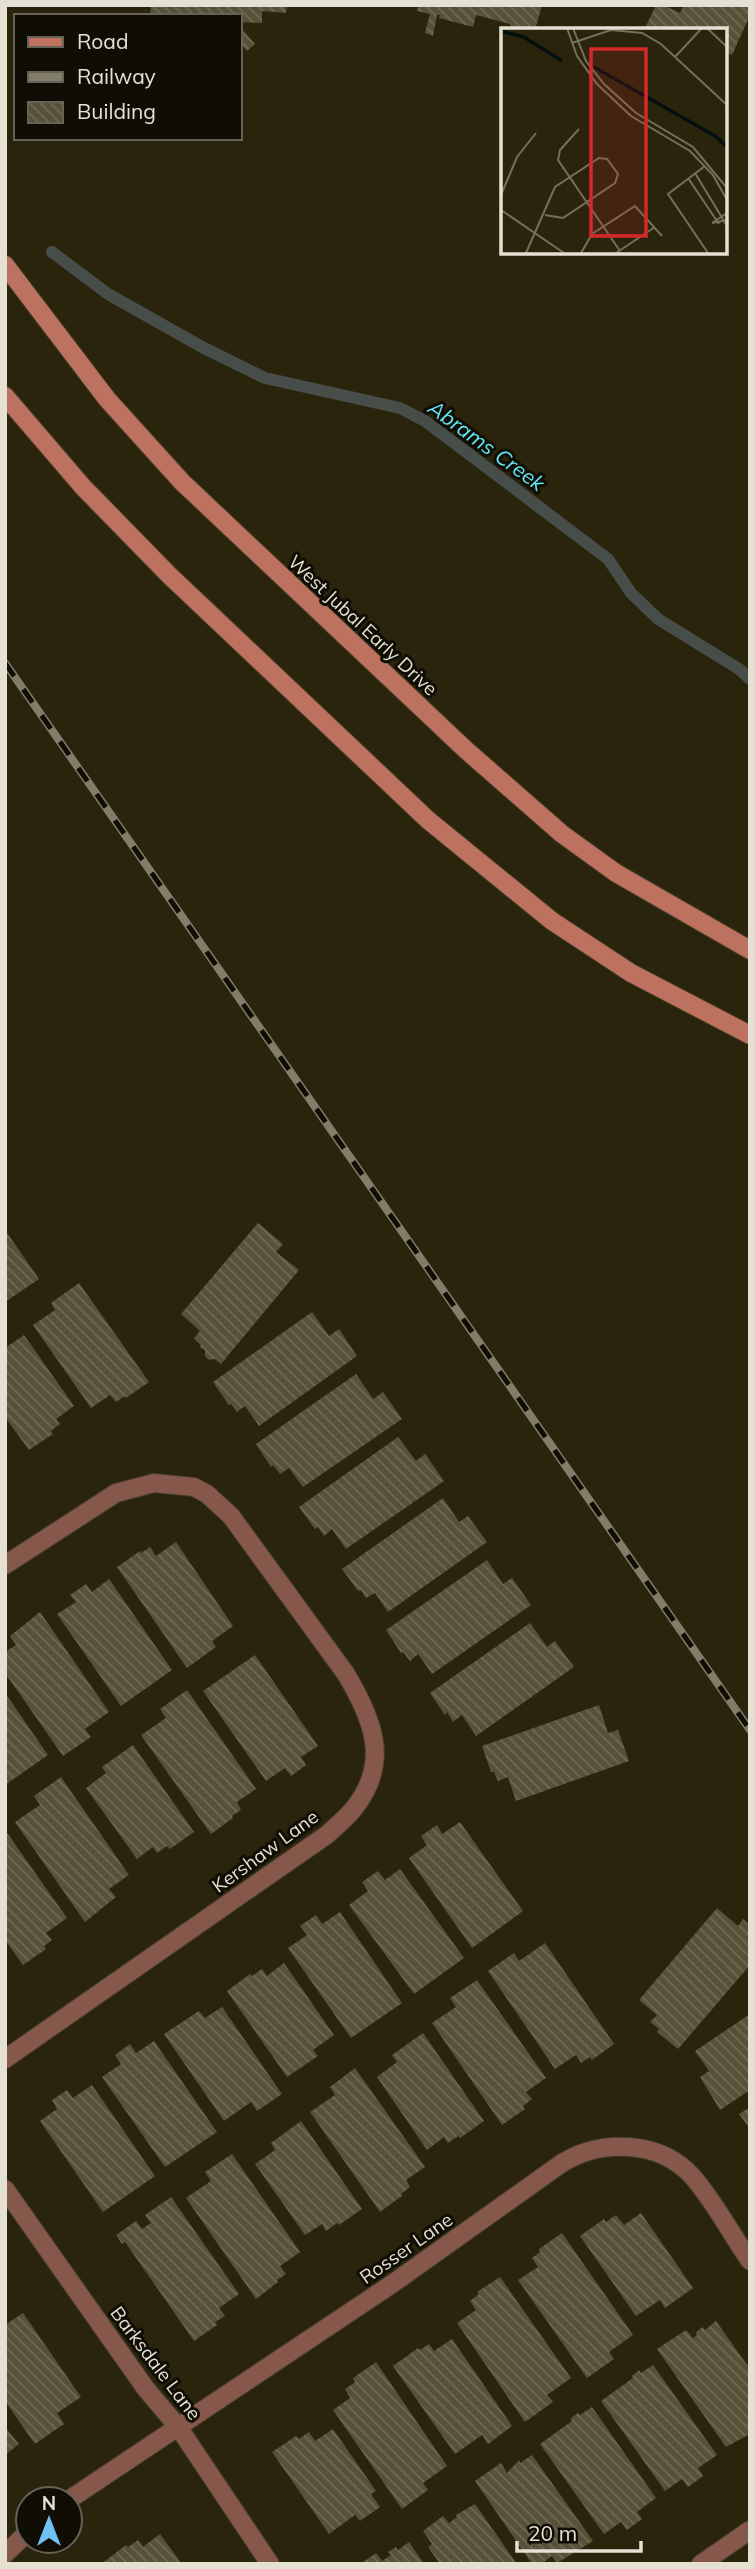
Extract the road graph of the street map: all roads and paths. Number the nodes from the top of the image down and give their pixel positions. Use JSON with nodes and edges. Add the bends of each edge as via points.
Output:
{"nodes":[{"id":1,"x":5,"y":265,"type":"edge"},
{"id":2,"x":5,"y":396,"type":"edge"},
{"id":3,"x":750,"y":950,"type":"edge"},
{"id":4,"x":750,"y":1035,"type":"edge"},
{"id":5,"x":5,"y":1565,"type":"edge"},
{"id":6,"x":5,"y":2059,"type":"edge"},
{"id":7,"x":5,"y":2189,"type":"edge"},
{"id":8,"x":750,"y":2261,"type":"edge"},
{"id":9,"x":179,"y":2428,"type":"junction"},
{"id":10,"x":84,"y":2490,"type":"edge"},
{"id":11,"x":750,"y":2530,"type":"edge"},
{"id":12,"x":270,"y":2564,"type":"edge"},
{"id":13,"x":701,"y":2564,"type":"edge"}],
"edges":[{"from":1,"to":3,"type":"main road","name":"West Jubal Early Drive","via":[[107,399],[181,482],[466,750],[562,834],[616,873]]},
{"from":2,"to":4,"type":"main road","via":[[83,487],[160,565],[428,820],[552,921],[631,973]]},
{"from":5,"to":6,"type":"street","name":"Kershaw Lane","via":[[116,1493],[154,1483],[194,1487],[231,1516],[294,1602],[360,1697],[375,1737],[370,1783],[355,1807],[328,1834]]},
{"from":7,"to":9,"type":"street","name":"Barksdale Lane","via":[[146,2389]]},
{"from":8,"to":9,"type":"street","name":"Rosser Lane","via":[[692,2176],[677,2163],[639,2149],[605,2147],[562,2163]]},
{"from":9,"to":10,"type":"street","name":"Rosser Lane"},
{"from":9,"to":12,"type":"street","name":"Barksdale Lane"},
{"from":11,"to":13,"type":"street"}]}
